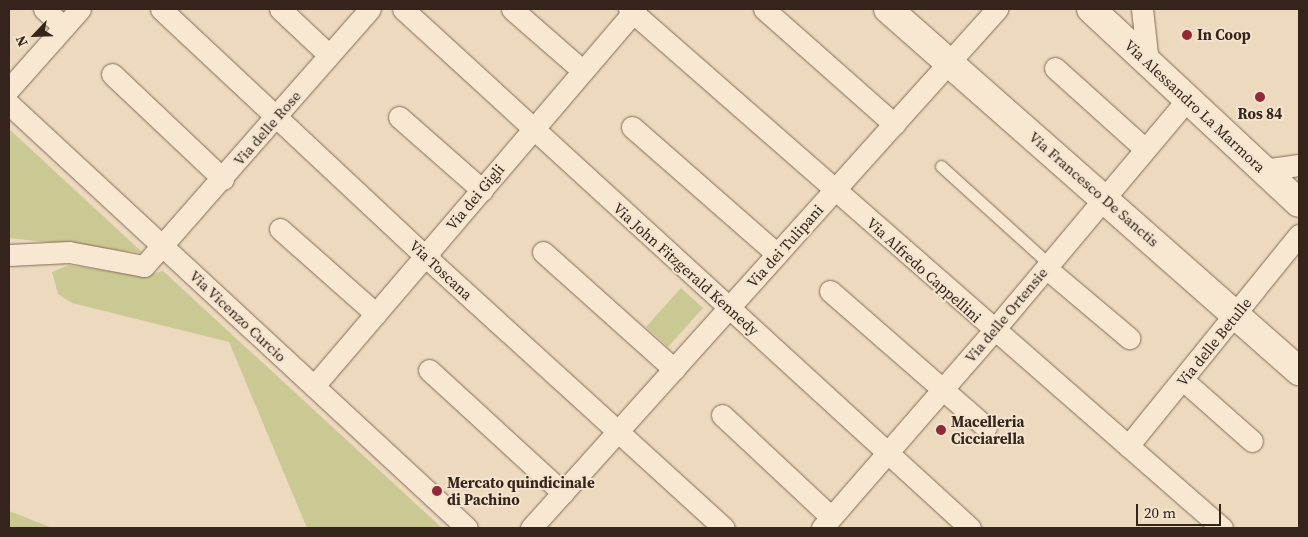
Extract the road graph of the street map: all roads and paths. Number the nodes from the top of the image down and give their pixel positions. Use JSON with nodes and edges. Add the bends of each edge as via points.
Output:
{"nodes":[{"id":1,"x":44,"y":9,"type":"edge"},
{"id":2,"x":80,"y":9,"type":"edge"},
{"id":3,"x":161,"y":9,"type":"edge"},
{"id":4,"x":280,"y":9,"type":"edge"},
{"id":5,"x":370,"y":9,"type":"edge"},
{"id":6,"x":403,"y":9,"type":"edge"},
{"id":7,"x":512,"y":9,"type":"edge"},
{"id":8,"x":764,"y":9,"type":"edge"},
{"id":9,"x":888,"y":9,"type":"edge"},
{"id":10,"x":1091,"y":9,"type":"edge"},
{"id":11,"x":1142,"y":9,"type":"edge"},
{"id":12,"x":632,"y":10,"type":"edge"},
{"id":13,"x":991,"y":11,"type":"edge"},
{"id":14,"x":64,"y":27,"type":"junction"},
{"id":15,"x":329,"y":56,"type":"junction"},
{"id":16,"x":949,"y":63,"type":"junction"},
{"id":17,"x":1148,"y":63,"type":"junction"},
{"id":18,"x":1055,"y":68,"type":"dead end"},
{"id":19,"x":583,"y":72,"type":"junction"},
{"id":20,"x":112,"y":74,"type":"dead end"},
{"id":21,"x":9,"y":89,"type":"edge"},
{"id":22,"x":1187,"y":100,"type":"junction"},
{"id":23,"x":9,"y":104,"type":"edge"},
{"id":24,"x":276,"y":116,"type":"junction"},
{"id":25,"x":399,"y":117,"type":"dead end"},
{"id":26,"x":894,"y":124,"type":"junction"},
{"id":27,"x":632,"y":127,"type":"dead end"},
{"id":28,"x":532,"y":130,"type":"junction"},
{"id":29,"x":1145,"y":149,"type":"junction"},
{"id":30,"x":1299,"y":165,"type":"edge"},
{"id":31,"x":941,"y":166,"type":"dead end"},
{"id":32,"x":1263,"y":170,"type":"junction"},
{"id":33,"x":223,"y":179,"type":"junction"},
{"id":34,"x":482,"y":190,"type":"junction"},
{"id":35,"x":835,"y":190,"type":"junction"},
{"id":36,"x":1104,"y":197,"type":"junction"},
{"id":37,"x":1299,"y":203,"type":"edge"},
{"id":38,"x":280,"y":229,"type":"dead end"},
{"id":39,"x":1299,"y":235,"type":"edge"},
{"id":40,"x":163,"y":247,"type":"junction"},
{"id":41,"x":543,"y":252,"type":"dead end"},
{"id":42,"x":9,"y":254,"type":"edge"},
{"id":43,"x":777,"y":254,"type":"junction"},
{"id":44,"x":425,"y":256,"type":"junction"},
{"id":45,"x":1047,"y":266,"type":"junction"},
{"id":46,"x":830,"y":291,"type":"dead end"},
{"id":47,"x":730,"y":308,"type":"junction"},
{"id":48,"x":376,"y":314,"type":"junction"},
{"id":49,"x":1237,"y":315,"type":"junction"},
{"id":50,"x":993,"y":331,"type":"junction"},
{"id":51,"x":1129,"y":338,"type":"dead end"},
{"id":52,"x":674,"y":369,"type":"junction"},
{"id":53,"x":429,"y":370,"type":"dead end"},
{"id":54,"x":1299,"y":371,"type":"edge"},
{"id":55,"x":1183,"y":380,"type":"junction"},
{"id":56,"x":314,"y":386,"type":"junction"},
{"id":57,"x":942,"y":390,"type":"junction"},
{"id":58,"x":722,"y":415,"type":"dead end"},
{"id":59,"x":986,"y":427,"type":"dead end"},
{"id":60,"x":618,"y":431,"type":"junction"},
{"id":61,"x":1252,"y":440,"type":"dead end"},
{"id":62,"x":1128,"y":446,"type":"junction"},
{"id":63,"x":888,"y":452,"type":"junction"},
{"id":64,"x":563,"y":493,"type":"junction"},
{"id":65,"x":826,"y":523,"type":"edge"},
{"id":66,"x":467,"y":528,"type":"edge"},
{"id":67,"x":531,"y":528,"type":"edge"},
{"id":68,"x":724,"y":528,"type":"edge"},
{"id":69,"x":970,"y":528,"type":"edge"},
{"id":70,"x":1222,"y":528,"type":"edge"}],
"edges":[{"from":1,"to":14,"type":"street"},
{"from":2,"to":14,"type":"street"},
{"from":3,"to":24,"type":"street","name":"Via Toscana"},
{"from":4,"to":15,"type":"street"},
{"from":5,"to":15,"type":"street","name":"Via delle Rose"},
{"from":6,"to":28,"type":"street","name":"Via John Fitzgerald Kennedy"},
{"from":7,"to":19,"type":"street"},
{"from":8,"to":26,"type":"street"},
{"from":9,"to":16,"type":"street","name":"Via Francesco De Sanctis"},
{"from":10,"to":17,"type":"street","name":"Via Alessandro La Marmora"},
{"from":11,"to":17,"type":"street"},
{"from":12,"to":19,"type":"street","name":"Via dei Gigli"},
{"from":12,"to":35,"type":"street","name":"Via Alfredo Cappellini"},
{"from":13,"to":16,"type":"street","name":"Via dei Tulipani"},
{"from":14,"to":21,"type":"street"},
{"from":15,"to":24,"type":"street","name":"Via delle Rose"},
{"from":16,"to":26,"type":"street","name":"Via dei Tulipani"},
{"from":16,"to":36,"type":"street","name":"Via Francesco De Sanctis"},
{"from":17,"to":22,"type":"street","name":"Via Alessandro La Marmora"},
{"from":18,"to":29,"type":"street"},
{"from":19,"to":28,"type":"street","name":"Via dei Gigli"},
{"from":20,"to":33,"type":"street"},
{"from":22,"to":29,"type":"street","name":"Via delle Ortensie"},
{"from":22,"to":32,"type":"street","name":"Via Alessandro La Marmora"},
{"from":23,"to":40,"type":"street","name":"Via Vicenzo Curcio"},
{"from":24,"to":33,"type":"street","name":"Via delle Rose"},
{"from":24,"to":44,"type":"street","name":"Via Toscana"},
{"from":25,"to":34,"type":"street"},
{"from":26,"to":35,"type":"street","name":"Via dei Tulipani"},
{"from":27,"to":43,"type":"street"},
{"from":28,"to":34,"type":"street","name":"Via dei Gigli"},
{"from":28,"to":47,"type":"street","name":"Via John Fitzgerald Kennedy"},
{"from":29,"to":36,"type":"street","name":"Via delle Ortensie"},
{"from":30,"to":32,"type":"street"},
{"from":31,"to":45,"type":"lane"},
{"from":32,"to":37,"type":"street","name":"Via Alessandro La Marmora"},
{"from":33,"to":40,"type":"street","name":"Via delle Rose"},
{"from":34,"to":44,"type":"street","name":"Via dei Gigli"},
{"from":35,"to":43,"type":"street","name":"Via dei Tulipani"},
{"from":35,"to":50,"type":"street","name":"Via Alfredo Cappellini"},
{"from":36,"to":45,"type":"street","name":"Via delle Ortensie"},
{"from":36,"to":49,"type":"street","name":"Via Francesco De Sanctis"},
{"from":38,"to":48,"type":"street"},
{"from":39,"to":49,"type":"street","name":"Via delle Betulle"},
{"from":40,"to":42,"type":"street","name":"Via delle Rose","via":[[144,266],[69,252]]},
{"from":40,"to":56,"type":"street","name":"Via Vicenzo Curcio"},
{"from":41,"to":52,"type":"street"},
{"from":43,"to":47,"type":"street","name":"Via dei Tulipani"},
{"from":44,"to":48,"type":"street","name":"Via dei Gigli"},
{"from":44,"to":60,"type":"street","name":"Via Toscana"},
{"from":45,"to":50,"type":"street","name":"Via delle Ortensie"},
{"from":45,"to":51,"type":"street"},
{"from":46,"to":57,"type":"street"},
{"from":47,"to":52,"type":"street","name":"Via dei Tulipani"},
{"from":47,"to":63,"type":"street","name":"Via John Fitzgerald Kennedy"},
{"from":48,"to":56,"type":"street","name":"Via dei Gigli"},
{"from":49,"to":54,"type":"street","name":"Via Francesco De Sanctis"},
{"from":49,"to":55,"type":"street","name":"Via delle Betulle"},
{"from":50,"to":57,"type":"street","name":"Via delle Ortensie"},
{"from":50,"to":62,"type":"street","name":"Via Alfredo Cappellini"},
{"from":52,"to":60,"type":"street","name":"Via dei Tulipani"},
{"from":53,"to":64,"type":"street"},
{"from":55,"to":61,"type":"street"},
{"from":55,"to":62,"type":"street","name":"Via delle Betulle"},
{"from":56,"to":66,"type":"street","name":"Via Vicenzo Curcio"},
{"from":57,"to":59,"type":"street"},
{"from":57,"to":63,"type":"street","name":"Via delle Ortensie"},
{"from":58,"to":65,"type":"street"},
{"from":60,"to":64,"type":"street","name":"Via dei Tulipani"},
{"from":60,"to":68,"type":"street","name":"Via Toscana"},
{"from":62,"to":70,"type":"street","name":"Via Alfredo Cappellini"},
{"from":63,"to":65,"type":"street","name":"Via delle Ortensie"},
{"from":63,"to":69,"type":"street","name":"Via John Fitzgerald Kennedy"},
{"from":64,"to":67,"type":"street","name":"Via dei Tulipani"}]}
